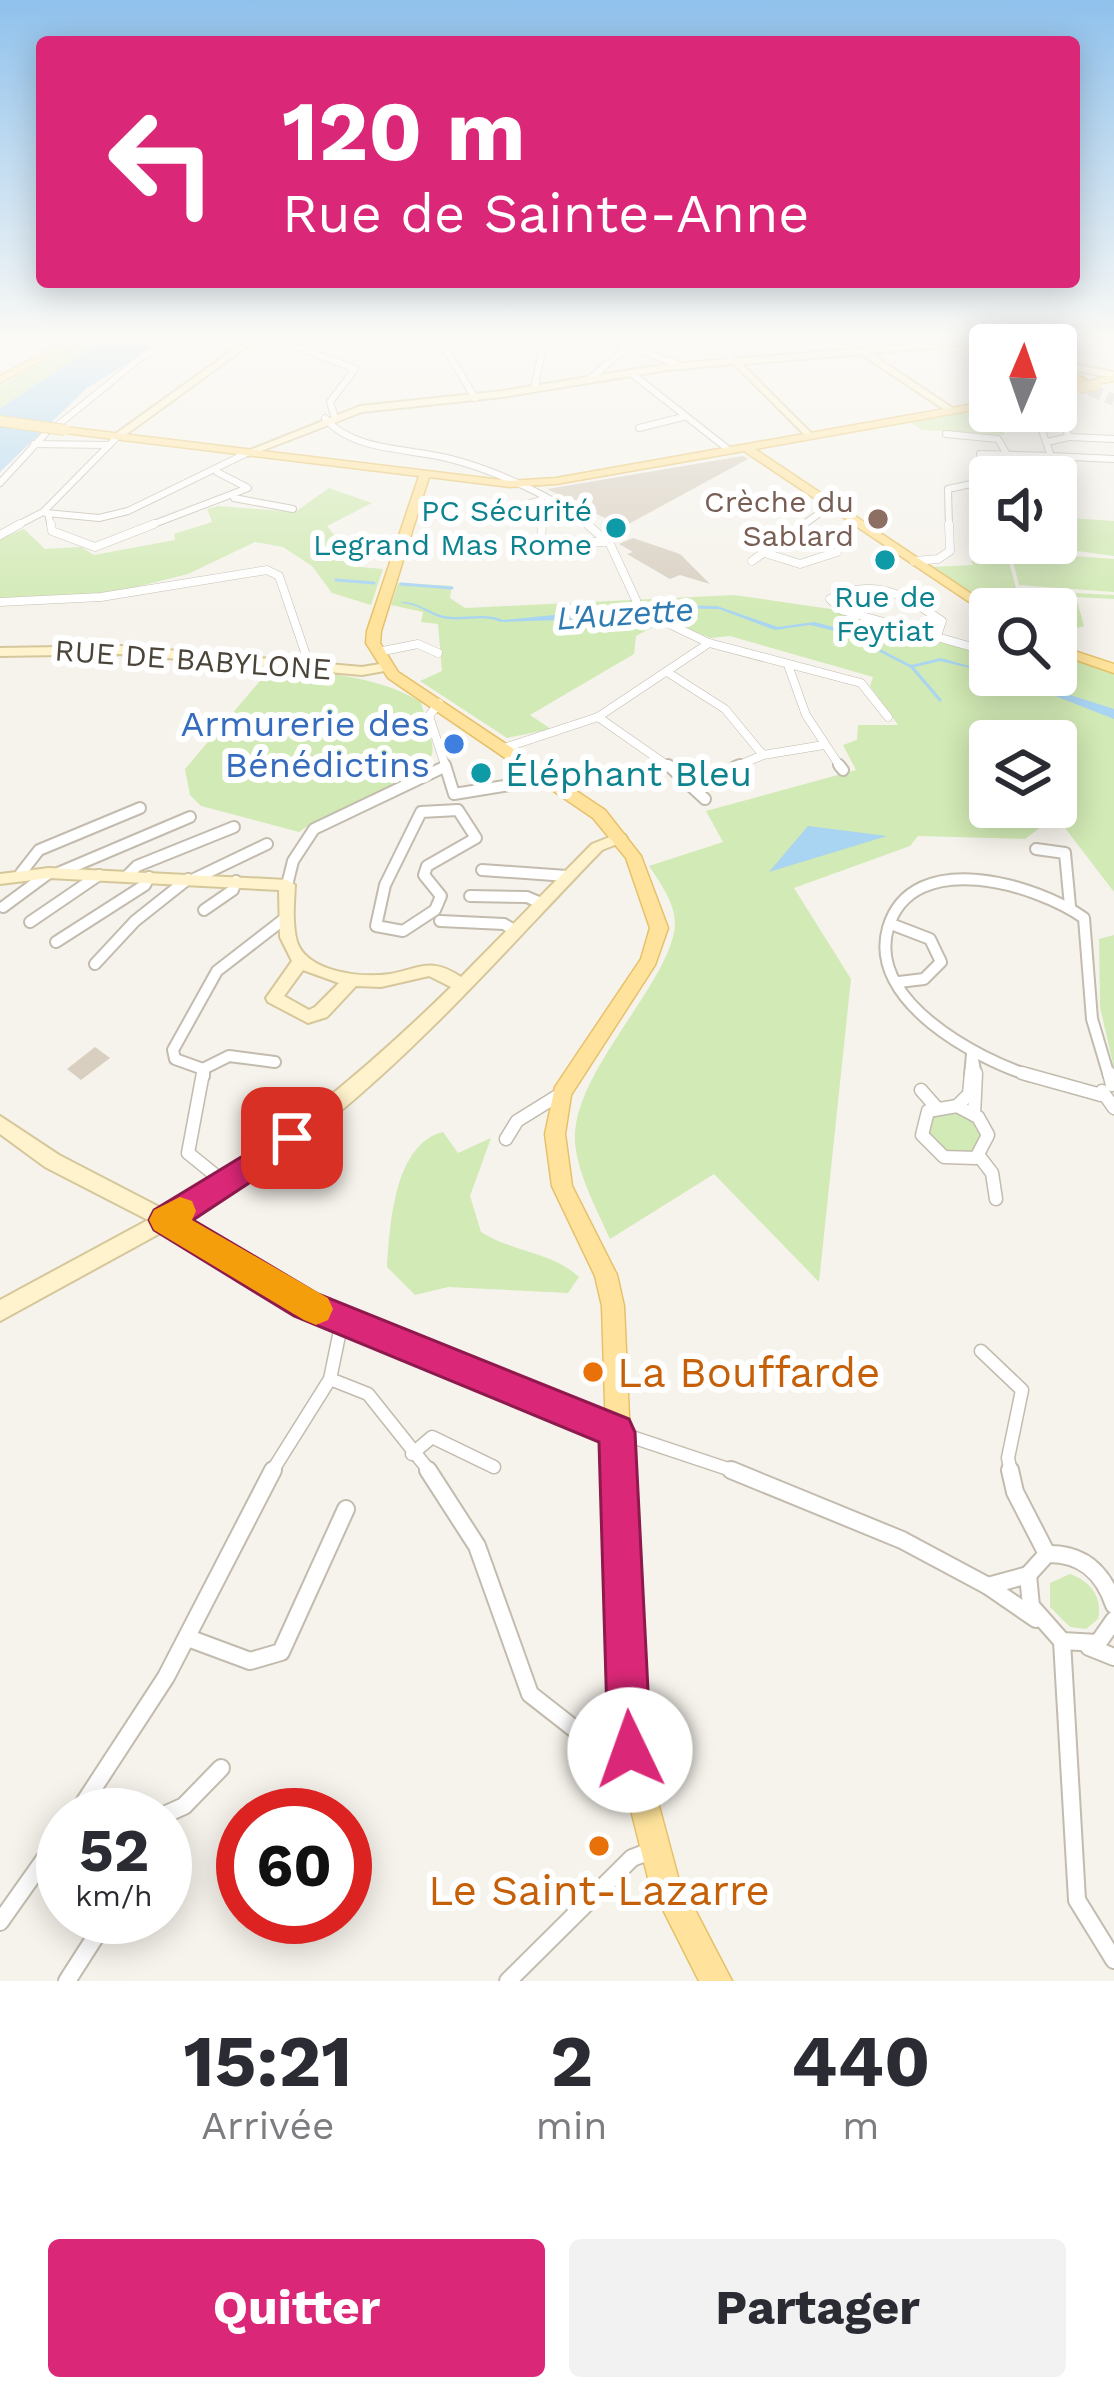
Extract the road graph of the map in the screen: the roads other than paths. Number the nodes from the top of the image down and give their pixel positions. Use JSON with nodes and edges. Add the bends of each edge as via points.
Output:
{"nodes":[{"id":1,"x":78,"y":431,"type":"edge"},
{"id":2,"x":126,"y":431,"type":"edge"},
{"id":3,"x":297,"y":431,"type":"edge"},
{"id":4,"x":340,"y":431,"type":"edge"},
{"id":5,"x":703,"y":431,"type":"edge"},
{"id":6,"x":804,"y":431,"type":"edge"},
{"id":7,"x":826,"y":431,"type":"edge"},
{"id":8,"x":1043,"y":432,"type":"edge"},
{"id":9,"x":1068,"y":432,"type":"edge"},
{"id":10,"x":45,"y":434,"type":"dead end"},
{"id":11,"x":946,"y":434,"type":"dead end"},
{"id":12,"x":808,"y":435,"type":"junction"},
{"id":13,"x":1070,"y":437,"type":"junction"},
{"id":14,"x":1114,"y":439,"type":"edge"},
{"id":15,"x":113,"y":441,"type":"junction"},
{"id":16,"x":1047,"y":442,"type":"junction"},
{"id":17,"x":34,"y":444,"type":"junction"},
{"id":18,"x":745,"y":447,"type":"junction"},
{"id":19,"x":729,"y":450,"type":"junction"},
{"id":20,"x":1006,"y":453,"type":"junction"},
{"id":21,"x":245,"y":454,"type":"junction"},
{"id":22,"x":1052,"y":456,"type":"joint"},
{"id":23,"x":1077,"y":457,"type":"edge"},
{"id":24,"x":1114,"y":459,"type":"edge"},
{"id":25,"x":218,"y":472,"type":"junction"},
{"id":26,"x":424,"y":477,"type":"junction"},
{"id":27,"x":0,"y":483,"type":"edge"},
{"id":28,"x":510,"y":484,"type":"junction"},
{"id":29,"x":234,"y":498,"type":"junction"},
{"id":30,"x":541,"y":500,"type":"junction"},
{"id":31,"x":830,"y":506,"type":"junction"},
{"id":32,"x":293,"y":509,"type":"dead end"},
{"id":33,"x":503,"y":511,"type":"dead end"},
{"id":34,"x":46,"y":513,"type":"junction"},
{"id":35,"x":186,"y":514,"type":"junction"},
{"id":36,"x":542,"y":526,"type":"dead end"},
{"id":37,"x":194,"y":531,"type":"dead end"},
{"id":38,"x":0,"y":535,"type":"edge"},
{"id":39,"x":604,"y":542,"type":"junction"},
{"id":40,"x":762,"y":552,"type":"junction"},
{"id":41,"x":837,"y":552,"type":"dead end"},
{"id":42,"x":752,"y":561,"type":"dead end"},
{"id":43,"x":914,"y":561,"type":"junction"},
{"id":44,"x":969,"y":598,"type":"edge"},
{"id":45,"x":636,"y":600,"type":"dead end"},
{"id":46,"x":0,"y":602,"type":"edge"},
{"id":47,"x":667,"y":623,"type":"dead end"},
{"id":48,"x":690,"y":634,"type":"junction"},
{"id":49,"x":937,"y":636,"type":"junction"},
{"id":50,"x":709,"y":643,"type":"junction"},
{"id":51,"x":969,"y":646,"type":"edge"},
{"id":52,"x":0,"y":652,"type":"edge"},
{"id":53,"x":438,"y":653,"type":"dead end"},
{"id":54,"x":696,"y":654,"type":"junction"},
{"id":55,"x":1077,"y":656,"type":"edge"},
{"id":56,"x":382,"y":659,"type":"junction"},
{"id":57,"x":303,"y":665,"type":"junction"},
{"id":58,"x":788,"y":665,"type":"junction"},
{"id":59,"x":1114,"y":668,"type":"edge"},
{"id":60,"x":668,"y":672,"type":"junction"},
{"id":61,"x":439,"y":703,"type":"junction"},
{"id":62,"x":598,"y":717,"type":"junction"},
{"id":63,"x":888,"y":717,"type":"dead end"},
{"id":64,"x":824,"y":745,"type":"junction"},
{"id":65,"x":509,"y":752,"type":"junction"},
{"id":66,"x":764,"y":755,"type":"junction"},
{"id":67,"x":444,"y":766,"type":"junction"},
{"id":68,"x":736,"y":767,"type":"dead end"},
{"id":69,"x":843,"y":770,"type":"dead end"},
{"id":70,"x":548,"y":779,"type":"junction"},
{"id":71,"x":454,"y":794,"type":"junction"},
{"id":72,"x":705,"y":800,"type":"dead end"},
{"id":73,"x":140,"y":808,"type":"dead end"},
{"id":74,"x":458,"y":810,"type":"junction"},
{"id":75,"x":190,"y":817,"type":"dead end"},
{"id":76,"x":234,"y":827,"type":"dead end"},
{"id":77,"x":620,"y":838,"type":"junction"},
{"id":78,"x":267,"y":844,"type":"dead end"},
{"id":79,"x":1036,"y":849,"type":"dead end"},
{"id":80,"x":482,"y":870,"type":"dead end"},
{"id":81,"x":21,"y":873,"type":"junction"},
{"id":82,"x":53,"y":873,"type":"junction"},
{"id":83,"x":98,"y":875,"type":"junction"},
{"id":84,"x":127,"y":876,"type":"junction"},
{"id":85,"x":567,"y":876,"type":"junction"},
{"id":86,"x":149,"y":877,"type":"junction"},
{"id":87,"x":0,"y":879,"type":"edge"},
{"id":88,"x":191,"y":879,"type":"junction"},
{"id":89,"x":236,"y":881,"type":"junction"},
{"id":90,"x":286,"y":885,"type":"junction"},
{"id":91,"x":470,"y":896,"type":"dead end"},
{"id":92,"x":541,"y":903,"type":"junction"},
{"id":93,"x":1070,"y":906,"type":"junction"},
{"id":94,"x":3,"y":907,"type":"edge"},
{"id":95,"x":204,"y":910,"type":"dead end"},
{"id":96,"x":288,"y":916,"type":"junction"},
{"id":97,"x":440,"y":921,"type":"dead end"},
{"id":98,"x":30,"y":922,"type":"dead end"},
{"id":99,"x":891,"y":924,"type":"junction"},
{"id":100,"x":514,"y":930,"type":"junction"},
{"id":101,"x":56,"y":942,"type":"dead end"},
{"id":102,"x":301,"y":960,"type":"junction"},
{"id":103,"x":95,"y":964,"type":"dead end"},
{"id":104,"x":351,"y":980,"type":"junction"},
{"id":105,"x":899,"y":982,"type":"junction"},
{"id":106,"x":460,"y":984,"type":"junction"},
{"id":107,"x":972,"y":1054,"type":"junction"},
{"id":108,"x":275,"y":1062,"type":"dead end"},
{"id":109,"x":202,"y":1069,"type":"junction"},
{"id":110,"x":1113,"y":1085,"type":"edge"},
{"id":111,"x":922,"y":1090,"type":"dead end"},
{"id":112,"x":562,"y":1094,"type":"junction"},
{"id":113,"x":1101,"y":1095,"type":"junction"},
{"id":114,"x":957,"y":1106,"type":"junction"},
{"id":115,"x":936,"y":1107,"type":"junction"},
{"id":116,"x":1114,"y":1108,"type":"edge"},
{"id":117,"x":974,"y":1115,"type":"junction"},
{"id":118,"x":0,"y":1124,"type":"edge"},
{"id":119,"x":506,"y":1139,"type":"dead end"},
{"id":120,"x":979,"y":1156,"type":"junction"},
{"id":121,"x":225,"y":1184,"type":"junction"},
{"id":122,"x":996,"y":1199,"type":"dead end"},
{"id":123,"x":165,"y":1220,"type":"junction"},
{"id":124,"x":0,"y":1311,"type":"edge"},
{"id":125,"x":342,"y":1321,"type":"junction"},
{"id":126,"x":981,"y":1351,"type":"dead end"},
{"id":127,"x":330,"y":1379,"type":"junction"},
{"id":128,"x":616,"y":1432,"type":"junction"},
{"id":129,"x":412,"y":1454,"type":"junction"},
{"id":130,"x":494,"y":1466,"type":"dead end"},
{"id":131,"x":346,"y":1509,"type":"dead end"},
{"id":132,"x":1047,"y":1555,"type":"junction"},
{"id":133,"x":1107,"y":1571,"type":"edge"},
{"id":134,"x":1028,"y":1575,"type":"junction"},
{"id":135,"x":988,"y":1586,"type":"junction"},
{"id":136,"x":1114,"y":1605,"type":"edge"},
{"id":137,"x":1039,"y":1621,"type":"junction"},
{"id":138,"x":1114,"y":1623,"type":"edge"},
{"id":139,"x":188,"y":1638,"type":"junction"},
{"id":140,"x":1062,"y":1641,"type":"junction"},
{"id":141,"x":1086,"y":1646,"type":"junction"},
{"id":142,"x":1114,"y":1657,"type":"edge"},
{"id":143,"x":630,"y":1750,"type":"junction"},
{"id":144,"x":221,"y":1768,"type":"dead end"},
{"id":145,"x":94,"y":1788,"type":"edge"},
{"id":146,"x":192,"y":1798,"type":"edge"},
{"id":147,"x":653,"y":1850,"type":"junction"},
{"id":148,"x":36,"y":1871,"type":"edge"},
{"id":149,"x":0,"y":1922,"type":"edge"},
{"id":150,"x":91,"y":1944,"type":"edge"},
{"id":151,"x":1114,"y":1960,"type":"edge"},
{"id":152,"x":67,"y":1981,"type":"edge"},
{"id":153,"x":508,"y":1981,"type":"edge"},
{"id":154,"x":716,"y":1981,"type":"edge"}],
"edges":[{"from":1,"to":15,"type":"main road"},
{"from":2,"to":15,"type":"street"},
{"from":3,"to":21,"type":"street"},
{"from":4,"to":28,"type":"street","via":[[452,459]]},
{"from":5,"to":19,"type":"street"},
{"from":6,"to":12,"type":"street"},
{"from":7,"to":12,"type":"main road"},
{"from":8,"to":16,"type":"street"},
{"from":9,"to":13,"type":"street"},
{"from":10,"to":17,"type":"street"},
{"from":11,"to":20,"type":"street","via":[[998,439]]},
{"from":12,"to":18,"type":"main road"},
{"from":13,"to":14,"type":"street"},
{"from":13,"to":16,"type":"street"},
{"from":15,"to":17,"type":"street"},
{"from":15,"to":21,"type":"main road"},
{"from":15,"to":34,"type":"street"},
{"from":16,"to":22,"type":"street"},
{"from":17,"to":27,"type":"street"},
{"from":18,"to":19,"type":"main road"},
{"from":18,"to":31,"type":"main road"},
{"from":19,"to":28,"type":"main road"},
{"from":20,"to":22,"type":"street"},
{"from":20,"to":43,"type":"street","via":[[980,454],[985,481],[949,487],[950,551]]},
{"from":21,"to":25,"type":"street"},
{"from":21,"to":26,"type":"main road"},
{"from":23,"to":24,"type":"street"},
{"from":25,"to":29,"type":"street","via":[[246,485]]},
{"from":25,"to":34,"type":"street","via":[[106,517]]},
{"from":26,"to":28,"type":"main road"},
{"from":26,"to":56,"type":"main road","via":[[374,631]]},
{"from":28,"to":30,"type":"street"},
{"from":29,"to":32,"type":"street"},
{"from":29,"to":35,"type":"street"},
{"from":30,"to":33,"type":"street"},
{"from":30,"to":39,"type":"street","via":[[587,520]]},
{"from":31,"to":40,"type":"street"},
{"from":31,"to":43,"type":"main road"},
{"from":34,"to":35,"type":"street","via":[[52,531],[90,548]]},
{"from":34,"to":38,"type":"street"},
{"from":35,"to":37,"type":"street"},
{"from":36,"to":39,"type":"street","via":[[547,542]]},
{"from":39,"to":45,"type":"street"},
{"from":40,"to":41,"type":"street","via":[[800,564]]},
{"from":40,"to":42,"type":"street"},
{"from":43,"to":44,"type":"main road"},
{"from":46,"to":57,"type":"street","via":[[85,602],[182,578],[274,572]]},
{"from":47,"to":48,"type":"street"},
{"from":48,"to":50,"type":"street"},
{"from":48,"to":54,"type":"street"},
{"from":49,"to":49,"type":"street","via":[[836,609],[830,599],[888,586],[942,621]]},
{"from":49,"to":51,"type":"street"},
{"from":50,"to":54,"type":"street"},
{"from":50,"to":58,"type":"street"},
{"from":52,"to":57,"type":"street","name":"RUE DE BABYLONE","via":[[121,650]]},
{"from":53,"to":56,"type":"street","via":[[418,644]]},
{"from":54,"to":60,"type":"street"},
{"from":55,"to":59,"type":"main road"},
{"from":56,"to":57,"type":"street","name":"RUE DE BABYLONE","via":[[362,670]]},
{"from":56,"to":61,"type":"main road"},
{"from":58,"to":63,"type":"street","via":[[861,683]]},
{"from":58,"to":64,"type":"street"},
{"from":60,"to":62,"type":"street"},
{"from":60,"to":66,"type":"street","via":[[725,709]]},
{"from":61,"to":65,"type":"main road"},
{"from":61,"to":67,"type":"street","via":[[429,716]]},
{"from":62,"to":65,"type":"street"},
{"from":62,"to":72,"type":"street","via":[[652,750]]},
{"from":64,"to":66,"type":"street"},
{"from":64,"to":69,"type":"street"},
{"from":65,"to":70,"type":"main road"},
{"from":66,"to":68,"type":"street"},
{"from":67,"to":71,"type":"street"},
{"from":67,"to":90,"type":"street","via":[[326,818],[308,832]]},
{"from":70,"to":71,"type":"street"},
{"from":70,"to":77,"type":"main road"},
{"from":71,"to":74,"type":"street"},
{"from":73,"to":81,"type":"street","via":[[39,850]]},
{"from":74,"to":74,"type":"street","via":[[476,838],[427,866],[424,875],[441,896],[435,910],[403,931],[376,926],[385,885],[421,812]]},
{"from":75,"to":82,"type":"street"},
{"from":76,"to":84,"type":"street"},
{"from":77,"to":85,"type":"street","via":[[597,847]]},
{"from":77,"to":112,"type":"main road","via":[[659,928],[649,960]]},
{"from":78,"to":88,"type":"street"},
{"from":79,"to":93,"type":"street","via":[[1065,853]]},
{"from":80,"to":85,"type":"street"},
{"from":81,"to":82,"type":"street"},
{"from":81,"to":87,"type":"street"},
{"from":82,"to":83,"type":"street"},
{"from":82,"to":94,"type":"street"},
{"from":83,"to":84,"type":"street"},
{"from":83,"to":98,"type":"street"},
{"from":84,"to":86,"type":"street"},
{"from":85,"to":92,"type":"street"},
{"from":86,"to":88,"type":"street"},
{"from":86,"to":101,"type":"street"},
{"from":88,"to":89,"type":"street"},
{"from":88,"to":103,"type":"street"},
{"from":89,"to":90,"type":"street"},
{"from":89,"to":95,"type":"street"},
{"from":90,"to":96,"type":"street"},
{"from":91,"to":92,"type":"street"},
{"from":92,"to":100,"type":"street"},
{"from":93,"to":99,"type":"street","via":[[1034,885],[992,879],[919,894]]},
{"from":93,"to":110,"type":"street","via":[[1090,939],[1092,1019]]},
{"from":96,"to":102,"type":"street","via":[[291,949]]},
{"from":96,"to":109,"type":"street","via":[[213,978],[173,1050],[175,1059]]},
{"from":97,"to":100,"type":"street"},
{"from":99,"to":105,"type":"street"},
{"from":99,"to":105,"type":"street","via":[[924,933],[941,962],[924,979]]},
{"from":100,"to":106,"type":"street"},
{"from":102,"to":104,"type":"street"},
{"from":102,"to":104,"type":"street","via":[[274,998],[308,1017]]},
{"from":104,"to":106,"type":"street","via":[[384,981],[428,967]]},
{"from":105,"to":107,"type":"street","via":[[930,1025]]},
{"from":106,"to":121,"type":"street","via":[[354,1088]]},
{"from":107,"to":113,"type":"street"},
{"from":107,"to":114,"type":"street","via":[[969,1094]]},
{"from":107,"to":117,"type":"street"},
{"from":108,"to":109,"type":"street","via":[[234,1053]]},
{"from":109,"to":121,"type":"street","via":[[188,1153]]},
{"from":110,"to":113,"type":"street"},
{"from":111,"to":115,"type":"street"},
{"from":112,"to":119,"type":"street","via":[[517,1121]]},
{"from":112,"to":128,"type":"main road","via":[[555,1134],[562,1186],[613,1306]]},
{"from":113,"to":116,"type":"street"},
{"from":114,"to":115,"type":"street"},
{"from":114,"to":117,"type":"street"},
{"from":115,"to":120,"type":"street","via":[[920,1126],[926,1144],[955,1160]]},
{"from":117,"to":120,"type":"street","via":[[988,1135]]},
{"from":118,"to":123,"type":"street"},
{"from":120,"to":122,"type":"street"},
{"from":121,"to":123,"type":"street"},
{"from":123,"to":124,"type":"street"},
{"from":123,"to":125,"type":"street"},
{"from":125,"to":127,"type":"street"},
{"from":125,"to":128,"type":"street"},
{"from":126,"to":132,"type":"street","via":[[1022,1390],[1008,1458]]},
{"from":127,"to":129,"type":"street","via":[[368,1394]]},
{"from":127,"to":139,"type":"street","via":[[275,1466]]},
{"from":128,"to":135,"type":"street","via":[[758,1479]]},
{"from":128,"to":143,"type":"main road"},
{"from":129,"to":130,"type":"street","via":[[432,1437]]},
{"from":129,"to":143,"type":"street","via":[[476,1546],[530,1694],[576,1730]]},
{"from":131,"to":139,"type":"street","via":[[281,1652],[250,1661]]},
{"from":132,"to":133,"type":"street","via":[[1075,1556]]},
{"from":132,"to":134,"type":"street"},
{"from":133,"to":136,"type":"street"},
{"from":134,"to":135,"type":"street"},
{"from":134,"to":137,"type":"street"},
{"from":135,"to":137,"type":"street"},
{"from":137,"to":140,"type":"street"},
{"from":138,"to":141,"type":"street","via":[[1108,1636]]},
{"from":139,"to":145,"type":"street"},
{"from":140,"to":141,"type":"street"},
{"from":140,"to":151,"type":"street","via":[[1077,1900]]},
{"from":141,"to":142,"type":"street"},
{"from":143,"to":147,"type":"main road"},
{"from":144,"to":146,"type":"street"},
{"from":147,"to":153,"type":"street","via":[[632,1858]]},
{"from":147,"to":154,"type":"main road"},
{"from":148,"to":149,"type":"street"},
{"from":150,"to":152,"type":"street"}]}
